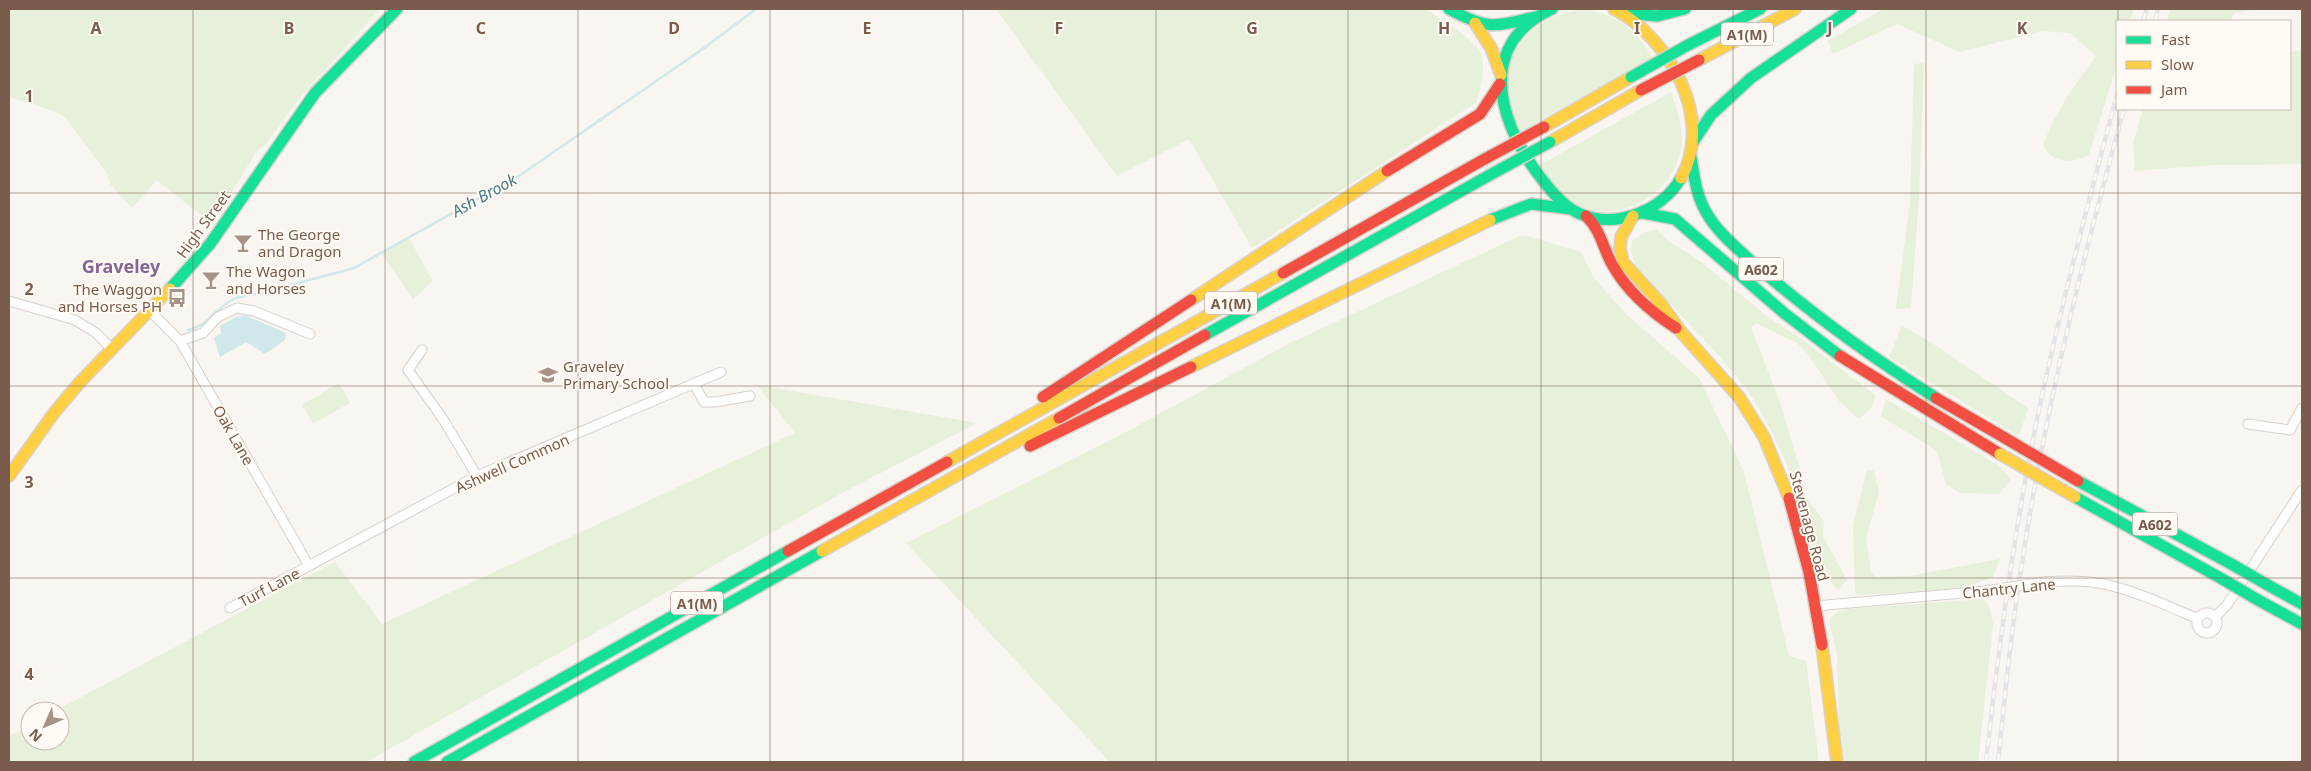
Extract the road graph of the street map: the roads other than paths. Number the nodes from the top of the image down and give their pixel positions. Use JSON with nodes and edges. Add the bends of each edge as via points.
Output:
{"nodes":[{"id":1,"x":397,"y":9,"type":"edge"},
{"id":2,"x":1449,"y":9,"type":"edge"},
{"id":3,"x":1686,"y":9,"type":"edge"},
{"id":4,"x":1760,"y":9,"type":"edge"},
{"id":5,"x":1795,"y":9,"type":"edge"},
{"id":6,"x":1851,"y":9,"type":"edge"},
{"id":7,"x":1619,"y":10,"type":"edge"},
{"id":8,"x":1546,"y":11,"type":"edge"},
{"id":9,"x":1474,"y":23,"type":"junction"},
{"id":10,"x":1500,"y":80,"type":"junction"},
{"id":11,"x":1693,"y":142,"type":"junction"},
{"id":12,"x":1691,"y":157,"type":"junction"},
{"id":13,"x":1571,"y":209,"type":"junction"},
{"id":14,"x":1638,"y":214,"type":"junction"},
{"id":15,"x":1586,"y":216,"type":"junction"},
{"id":16,"x":9,"y":301,"type":"edge"},
{"id":17,"x":150,"y":311,"type":"junction"},
{"id":18,"x":1679,"y":330,"type":"junction"},
{"id":19,"x":310,"y":334,"type":"dead end"},
{"id":20,"x":180,"y":341,"type":"junction"},
{"id":21,"x":112,"y":349,"type":"junction"},
{"id":22,"x":422,"y":350,"type":"dead end"},
{"id":23,"x":720,"y":372,"type":"dead end"},
{"id":24,"x":694,"y":384,"type":"junction"},
{"id":25,"x":750,"y":396,"type":"dead end"},
{"id":26,"x":2302,"y":408,"type":"edge"},
{"id":27,"x":2248,"y":424,"type":"dead end"},
{"id":28,"x":980,"y":443,"type":"junction"},
{"id":29,"x":9,"y":476,"type":"edge"},
{"id":30,"x":477,"y":476,"type":"junction"},
{"id":31,"x":950,"y":480,"type":"junction"},
{"id":32,"x":2302,"y":490,"type":"edge"},
{"id":33,"x":309,"y":566,"type":"junction"},
{"id":34,"x":2302,"y":604,"type":"edge"},
{"id":35,"x":1815,"y":606,"type":"junction"},
{"id":36,"x":230,"y":608,"type":"dead end"},
{"id":37,"x":2214,"y":617,"type":"junction"},
{"id":38,"x":2198,"y":619,"type":"junction"},
{"id":39,"x":2302,"y":624,"type":"edge"},
{"id":40,"x":414,"y":762,"type":"edge"},
{"id":41,"x":447,"y":762,"type":"edge"},
{"id":42,"x":1837,"y":762,"type":"edge"}],
"edges":[{"from":1,"to":17,"type":"main road","name":"High Street","via":[[315,94],[210,244]]},
{"from":2,"to":9,"type":"main road"},
{"from":3,"to":7,"type":"main road","via":[[1657,16]]},
{"from":4,"to":28,"type":"main road","number":"A1(M)","bridge":true,"via":[[1688,45]]},
{"from":5,"to":31,"type":"main road","number":"A1(M)","bridge":true,"via":[[1642,90]]},
{"from":6,"to":11,"type":"main road","via":[[1751,78],[1711,115]]},
{"from":7,"to":11,"type":"main road","via":[[1651,38],[1671,67],[1690,110],[1694,125]]},
{"from":8,"to":9,"type":"main road","via":[[1499,26]]},
{"from":8,"to":10,"type":"main road","via":[[1521,29],[1512,41]]},
{"from":9,"to":10,"type":"main road","via":[[1496,58]]},
{"from":10,"to":13,"type":"main road","via":[[1506,115],[1526,158]]},
{"from":10,"to":28,"type":"main road","number":"A1(M)","via":[[1480,114],[1089,365]]},
{"from":11,"to":12,"type":"main road"},
{"from":12,"to":14,"type":"main road","via":[[1668,196]]},
{"from":12,"to":34,"type":"main road","number":"A602","bridge":true,"via":[[1702,202],[1720,231],[1799,304],[1867,355],[2078,481]]},
{"from":13,"to":15,"type":"main road"},
{"from":13,"to":31,"type":"main road","via":[[1531,204],[1453,237],[1114,406]]},
{"from":14,"to":15,"type":"main road","via":[[1613,218]]},
{"from":14,"to":18,"type":"main road","name":"Stevenage Road","via":[[1622,234],[1620,254]]},
{"from":14,"to":39,"type":"main road","number":"A602","bridge":true,"via":[[1669,217],[1687,228],[1784,313],[1833,352],[1888,388]]},
{"from":15,"to":18,"type":"main road","name":"Stevenage Road","via":[[1598,229],[1621,279],[1660,318]]},
{"from":16,"to":21,"type":"street","via":[[75,320],[96,333]]},
{"from":17,"to":20,"type":"street","name":"Oak Lane"},
{"from":17,"to":21,"type":"main road","name":"High Street"},
{"from":18,"to":35,"type":"main road","name":"Stevenage Road","via":[[1722,374],[1772,451],[1792,503]]},
{"from":19,"to":20,"type":"street","via":[[254,310],[237,308],[218,317],[203,333]]},
{"from":20,"to":33,"type":"street","name":"Oak Lane"},
{"from":21,"to":29,"type":"main road","name":"High Street","via":[[54,413]]},
{"from":22,"to":30,"type":"street","via":[[408,370],[443,419]]},
{"from":23,"to":24,"type":"street","name":"Ashwell Common"},
{"from":24,"to":25,"type":"street","via":[[704,402]]},
{"from":24,"to":30,"type":"street","name":"Ashwell Common"},
{"from":26,"to":27,"type":"street","via":[[2290,430]]},
{"from":28,"to":40,"type":"main road","number":"A1(M)"},
{"from":30,"to":33,"type":"street","name":"Ashwell Common"},
{"from":31,"to":41,"type":"main road","number":"A1(M)"},
{"from":32,"to":37,"type":"street","via":[[2227,605]]},
{"from":33,"to":36,"type":"street","name":"Turf Lane"},
{"from":35,"to":38,"type":"street","name":"Chantry Lane","bridge":true,"via":[[2079,581],[2105,584]]},
{"from":35,"to":42,"type":"main road","name":"Stevenage Road"},
{"from":37,"to":38,"type":"street","via":[[2206,614]]},
{"from":37,"to":38,"type":"street","via":[[2216,627],[2208,633],[2200,630]]}]}
